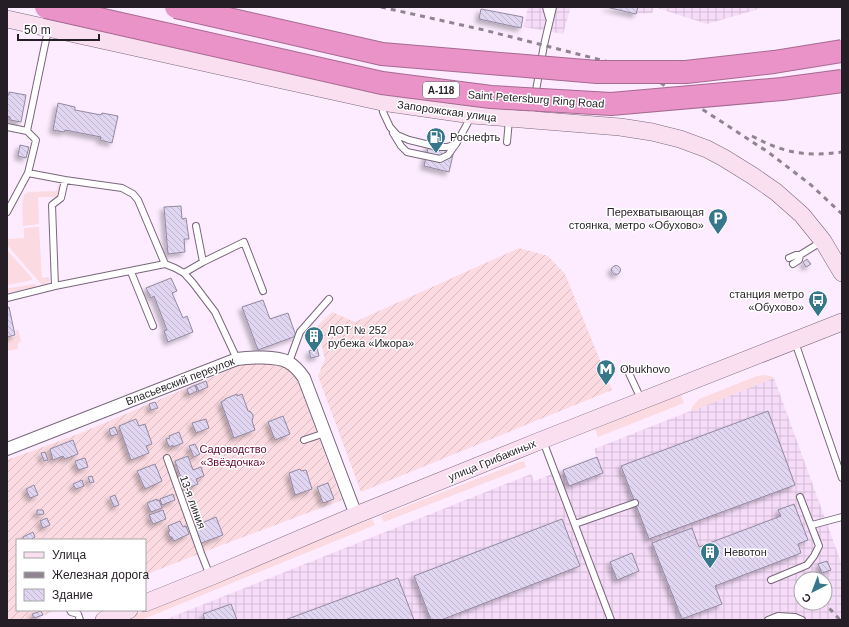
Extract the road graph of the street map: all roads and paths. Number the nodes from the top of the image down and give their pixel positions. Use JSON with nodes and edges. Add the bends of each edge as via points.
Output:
{"nodes":[{"id":1,"x":46,"y":7,"type":"edge"},
{"id":2,"x":176,"y":7,"type":"edge"},
{"id":3,"x":546,"y":7,"type":"edge"},
{"id":4,"x":552,"y":7,"type":"edge"},
{"id":5,"x":7,"y":19,"type":"edge"},
{"id":6,"x":549,"y":20,"type":"junction"},
{"id":7,"x":49,"y":28,"type":"junction"},
{"id":8,"x":842,"y":51,"type":"edge"},
{"id":9,"x":842,"y":81,"type":"edge"},
{"id":10,"x":382,"y":102,"type":"junction"},
{"id":11,"x":472,"y":116,"type":"junction"},
{"id":12,"x":509,"y":119,"type":"junction"},
{"id":13,"x":531,"y":121,"type":"junction"},
{"id":14,"x":7,"y":127,"type":"edge"},
{"id":15,"x":390,"y":127,"type":"junction"},
{"id":16,"x":27,"y":131,"type":"junction"},
{"id":17,"x":507,"y":142,"type":"dead end"},
{"id":18,"x":456,"y":144,"type":"junction"},
{"id":19,"x":28,"y":173,"type":"junction"},
{"id":20,"x":65,"y":180,"type":"junction"},
{"id":21,"x":7,"y":212,"type":"edge"},
{"id":22,"x":196,"y":226,"type":"dead end"},
{"id":23,"x":823,"y":241,"type":"junction"},
{"id":24,"x":800,"y":256,"type":"junction"},
{"id":25,"x":789,"y":258,"type":"dead end"},
{"id":26,"x":203,"y":262,"type":"junction"},
{"id":27,"x":165,"y":264,"type":"junction"},
{"id":28,"x":793,"y":264,"type":"dead end"},
{"id":29,"x":131,"y":272,"type":"junction"},
{"id":30,"x":184,"y":273,"type":"junction"},
{"id":31,"x":842,"y":273,"type":"edge"},
{"id":32,"x":56,"y":286,"type":"junction"},
{"id":33,"x":263,"y":291,"type":"dead end"},
{"id":34,"x":7,"y":298,"type":"edge"},
{"id":35,"x":329,"y":299,"type":"dead end"},
{"id":36,"x":842,"y":322,"type":"edge"},
{"id":37,"x":153,"y":326,"type":"dead end"},
{"id":38,"x":794,"y":341,"type":"junction"},
{"id":39,"x":237,"y":359,"type":"junction"},
{"id":40,"x":288,"y":362,"type":"junction"},
{"id":41,"x":627,"y":369,"type":"dead end"},
{"id":42,"x":641,"y":401,"type":"junction"},
{"id":43,"x":325,"y":433,"type":"junction"},
{"id":44,"x":304,"y":440,"type":"dead end"},
{"id":45,"x":542,"y":440,"type":"junction"},
{"id":46,"x":7,"y":449,"type":"edge"},
{"id":47,"x":167,"y":458,"type":"dead end"},
{"id":48,"x":842,"y":478,"type":"edge"},
{"id":49,"x":800,"y":498,"type":"dead end"},
{"id":50,"x":635,"y":503,"type":"dead end"},
{"id":51,"x":356,"y":515,"type":"junction"},
{"id":52,"x":842,"y":517,"type":"edge"},
{"id":53,"x":575,"y":524,"type":"junction"},
{"id":54,"x":812,"y":525,"type":"junction"},
{"id":55,"x":210,"y":577,"type":"junction"},
{"id":56,"x":771,"y":580,"type":"dead end"},
{"id":57,"x":146,"y":603,"type":"edge"},
{"id":58,"x":70,"y":611,"type":"edge"},
{"id":59,"x":126,"y":611,"type":"edge"},
{"id":60,"x":80,"y":620,"type":"edge"},
{"id":61,"x":104,"y":620,"type":"edge"},
{"id":62,"x":611,"y":620,"type":"edge"},
{"id":63,"x":768,"y":620,"type":"edge"},
{"id":64,"x":802,"y":620,"type":"edge"}],
"edges":[{"from":1,"to":9,"type":"highway","name":"Saint Petersburg Ring Road","number":"А-118","bridge":true,"via":[[382,83],[491,97],[611,104],[782,89]]},
{"from":2,"to":8,"type":"highway","bridge":true,"via":[[382,54],[597,72],[686,72]]},
{"from":3,"to":6,"type":"lane"},
{"from":4,"to":6,"type":"lane"},
{"from":5,"to":7,"type":"street","name":"Запорожская улица"},
{"from":6,"to":13,"type":"lane"},
{"from":7,"to":10,"type":"street","name":"Запорожская улица"},
{"from":7,"to":16,"type":"lane"},
{"from":10,"to":11,"type":"street","name":"Запорожская улица"},
{"from":10,"to":15,"type":"lane","via":[[383,112]]},
{"from":11,"to":12,"type":"street","name":"Запорожская улица"},
{"from":11,"to":18,"type":"lane"},
{"from":12,"to":13,"type":"street","name":"Запорожская улица"},
{"from":12,"to":17,"type":"lane"},
{"from":13,"to":23,"type":"street","name":"Запорожская улица","via":[[652,132],[707,149],[776,192],[802,215]]},
{"from":14,"to":16,"type":"lane"},
{"from":15,"to":18,"type":"lane","via":[[397,135],[409,140],[438,147]]},
{"from":15,"to":18,"type":"lane","via":[[407,152],[440,159],[448,156]]},
{"from":16,"to":19,"type":"lane","via":[[36,140]]},
{"from":19,"to":20,"type":"lane"},
{"from":19,"to":21,"type":"lane"},
{"from":20,"to":27,"type":"lane","via":[[122,188],[133,194],[138,200]]},
{"from":20,"to":32,"type":"lane","via":[[61,198],[52,205]]},
{"from":22,"to":26,"type":"lane"},
{"from":23,"to":24,"type":"lane"},
{"from":23,"to":31,"type":"street","name":"Запорожская улица"},
{"from":24,"to":25,"type":"lane"},
{"from":24,"to":28,"type":"lane"},
{"from":26,"to":30,"type":"lane"},
{"from":26,"to":33,"type":"lane","via":[[244,242]]},
{"from":27,"to":29,"type":"lane"},
{"from":27,"to":30,"type":"lane"},
{"from":29,"to":32,"type":"lane"},
{"from":29,"to":37,"type":"lane"},
{"from":30,"to":39,"type":"lane","via":[[215,312]]},
{"from":32,"to":34,"type":"lane"},
{"from":35,"to":40,"type":"lane","via":[[300,332]]},
{"from":36,"to":38,"type":"street","name":"улица Грибакиных"},
{"from":38,"to":42,"type":"street","name":"улица Грибакиных"},
{"from":38,"to":48,"type":"lane"},
{"from":39,"to":40,"type":"street","name":"Власьевский переулок","via":[[248,357]]},
{"from":39,"to":46,"type":"street","name":"Власьевский переулок"},
{"from":40,"to":43,"type":"street","via":[[298,369],[304,378]]},
{"from":41,"to":42,"type":"lane"},
{"from":42,"to":45,"type":"street","name":"улица Грибакиных"},
{"from":43,"to":44,"type":"lane"},
{"from":43,"to":51,"type":"street"},
{"from":45,"to":51,"type":"street","name":"улица Грибакиных"},
{"from":45,"to":53,"type":"lane"},
{"from":47,"to":55,"type":"lane","name":"13-я линия"},
{"from":49,"to":54,"type":"lane"},
{"from":50,"to":53,"type":"lane"},
{"from":51,"to":55,"type":"street","name":"улица Грибакиных"},
{"from":52,"to":54,"type":"lane"},
{"from":53,"to":62,"type":"lane"},
{"from":54,"to":56,"type":"lane","via":[[819,546],[814,556],[806,565]]},
{"from":55,"to":57,"type":"street","name":"улица Грибакиных"},
{"from":58,"to":60,"type":"lane","via":[[78,614]]},
{"from":59,"to":61,"type":"street"},
{"from":63,"to":64,"type":"lane","via":[[778,616]]}]}
